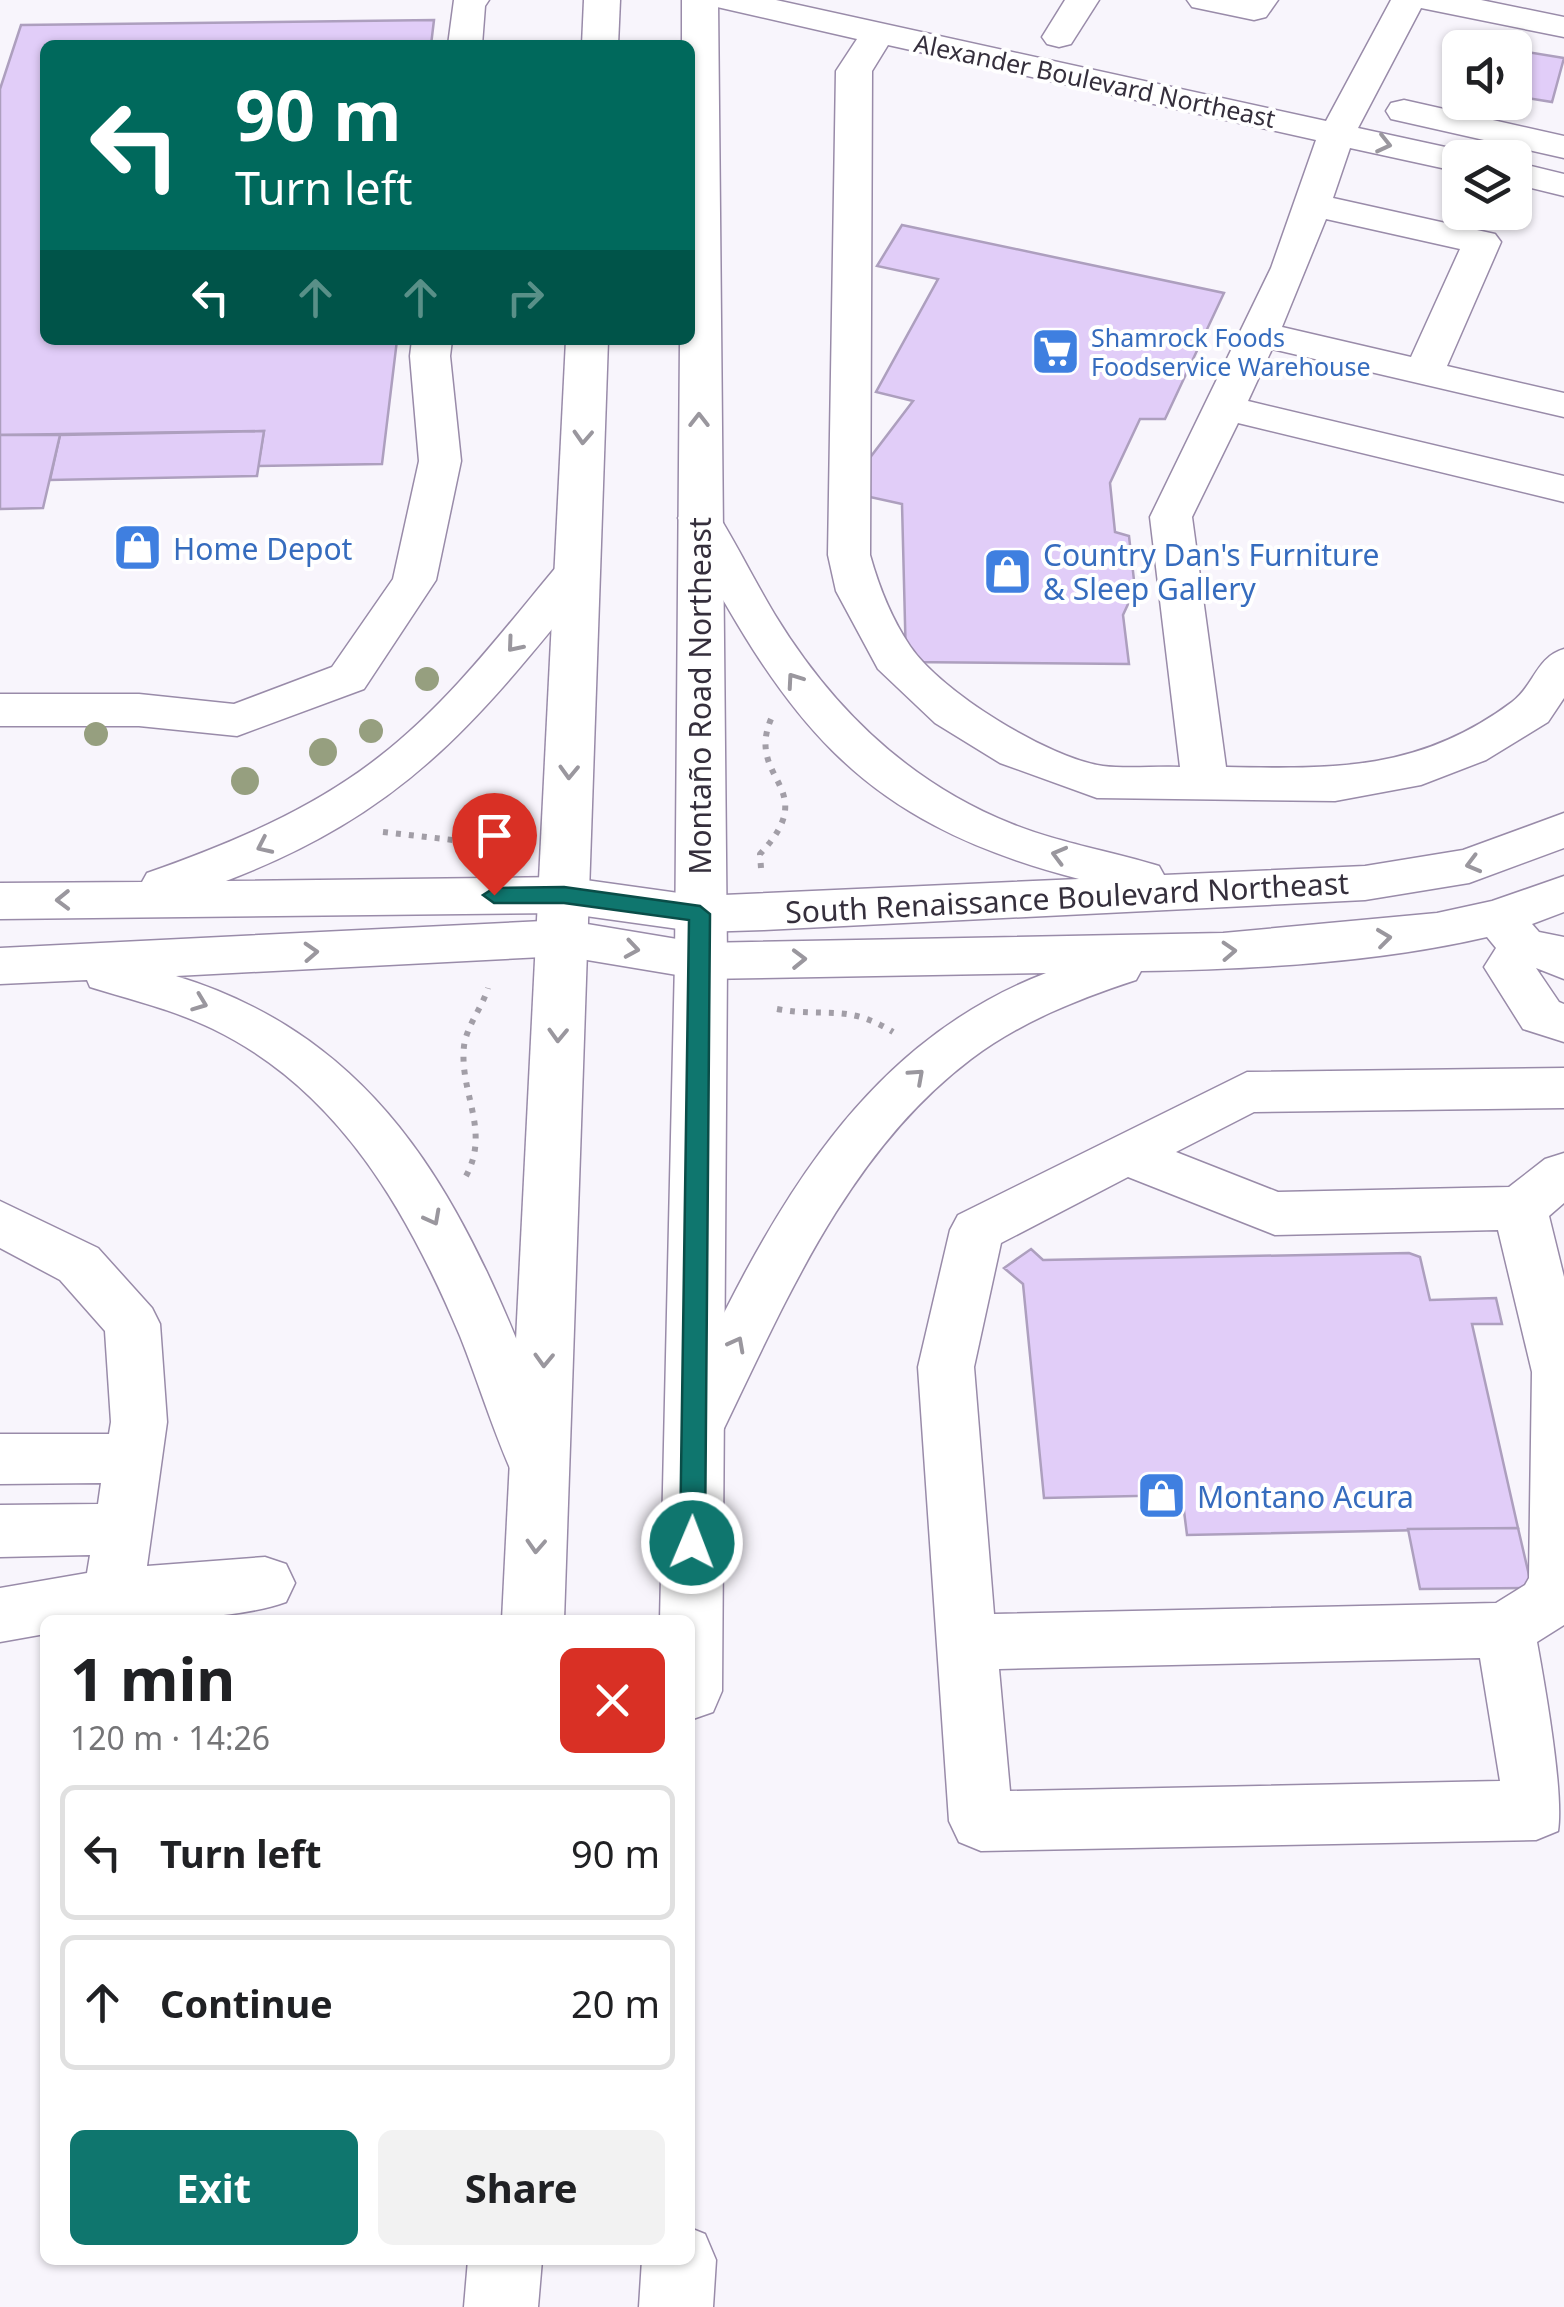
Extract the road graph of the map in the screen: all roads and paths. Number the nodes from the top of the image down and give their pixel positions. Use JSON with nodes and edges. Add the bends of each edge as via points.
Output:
{"nodes":[{"id":1,"x":472,"y":0,"type":"edge"},
{"id":2,"x":700,"y":0,"type":"edge"},
{"id":3,"x":729,"y":0,"type":"edge"},
{"id":4,"x":1082,"y":0,"type":"edge"},
{"id":5,"x":1204,"y":0,"type":"edge"},
{"id":6,"x":1261,"y":0,"type":"edge"},
{"id":7,"x":1408,"y":0,"type":"edge"},
{"id":8,"x":1429,"y":0,"type":"edge"},
{"id":9,"x":1564,"y":27,"type":"edge"},
{"id":10,"x":1021,"y":28,"type":"dead end"},
{"id":11,"x":878,"y":33,"type":"junction"},
{"id":12,"x":1059,"y":37,"type":"junction"},
{"id":13,"x":465,"y":40,"type":"edge"},
{"id":14,"x":1096,"y":44,"type":"dead end"},
{"id":15,"x":1317,"y":92,"type":"dead end"},
{"id":16,"x":1345,"y":117,"type":"junction"},
{"id":17,"x":1564,"y":146,"type":"edge"},
{"id":18,"x":1442,"y":154,"type":"edge"},
{"id":19,"x":1532,"y":177,"type":"edge"},
{"id":20,"x":1564,"y":184,"type":"edge"},
{"id":21,"x":1313,"y":206,"type":"junction"},
{"id":22,"x":1260,"y":334,"type":"junction"},
{"id":23,"x":432,"y":345,"type":"edge"},
{"id":24,"x":587,"y":345,"type":"edge"},
{"id":25,"x":1424,"y":372,"type":"junction"},
{"id":26,"x":1564,"y":406,"type":"edge"},
{"id":27,"x":1225,"y":408,"type":"junction"},
{"id":28,"x":1564,"y":489,"type":"edge"},
{"id":29,"x":700,"y":518,"type":"junction"},
{"id":30,"x":576,"y":570,"type":"junction"},
{"id":31,"x":1564,"y":664,"type":"edge"},
{"id":32,"x":0,"y":710,"type":"edge"},
{"id":33,"x":774,"y":715,"type":"dead end"},
{"id":34,"x":1205,"y":785,"type":"junction"},
{"id":35,"x":374,"y":828,"type":"dead end"},
{"id":36,"x":1564,"y":830,"type":"edge"},
{"id":37,"x":495,"y":853,"type":"dead end"},
{"id":38,"x":761,"y":872,"type":"dead end"},
{"id":39,"x":1186,"y":890,"type":"junction"},
{"id":40,"x":1564,"y":894,"type":"edge"},
{"id":41,"x":125,"y":899,"type":"junction"},
{"id":42,"x":0,"y":901,"type":"edge"},
{"id":43,"x":563,"y":916,"type":"junction"},
{"id":44,"x":700,"y":937,"type":"junction"},
{"id":45,"x":1528,"y":942,"type":"edge"},
{"id":46,"x":1162,"y":954,"type":"junction"},
{"id":47,"x":74,"y":964,"type":"junction"},
{"id":48,"x":0,"y":966,"type":"edge"},
{"id":49,"x":489,"y":977,"type":"dead end"},
{"id":50,"x":499,"y":997,"type":"dead end"},
{"id":51,"x":486,"y":998,"type":"junction"},
{"id":52,"x":767,"y":1002,"type":"dead end"},
{"id":53,"x":1564,"y":1023,"type":"edge"},
{"id":54,"x":905,"y":1040,"type":"dead end"},
{"id":55,"x":1564,"y":1088,"type":"edge"},
{"id":56,"x":1128,"y":1155,"type":"junction"},
{"id":57,"x":1564,"y":1174,"type":"edge"},
{"id":58,"x":460,"y":1184,"type":"dead end"},
{"id":59,"x":1520,"y":1208,"type":"junction"},
{"id":60,"x":0,"y":1223,"type":"edge"},
{"id":61,"x":1562,"y":1371,"type":"edge"},
{"id":62,"x":694,"y":1432,"type":"junction"},
{"id":63,"x":134,"y":1458,"type":"junction"},
{"id":64,"x":0,"y":1459,"type":"edge"},
{"id":65,"x":540,"y":1472,"type":"junction"},
{"id":66,"x":122,"y":1529,"type":"junction"},
{"id":67,"x":0,"y":1530,"type":"edge"},
{"id":68,"x":1562,"y":1582,"type":"edge"},
{"id":69,"x":266,"y":1583,"type":"dead end"},
{"id":70,"x":112,"y":1595,"type":"junction"},
{"id":71,"x":0,"y":1615,"type":"edge"},
{"id":72,"x":533,"y":1615,"type":"edge"},
{"id":73,"x":691,"y":1615,"type":"edge"},
{"id":74,"x":1506,"y":1630,"type":"junction"},
{"id":75,"x":966,"y":1642,"type":"junction"},
{"id":76,"x":505,"y":2265,"type":"edge"},
{"id":77,"x":679,"y":2265,"type":"edge"},
{"id":78,"x":501,"y":2307,"type":"edge"},
{"id":79,"x":676,"y":2307,"type":"edge"}],
"edges":[{"from":1,"to":13,"type":"street"},
{"from":29,"to":2,"type":"main road","name":"Montaño Road Northeast","one_way":true},
{"from":3,"to":11,"type":"street","name":"Alexander Boulevard Northeast"},
{"from":4,"to":12,"type":"street"},
{"from":5,"to":6,"type":"street","via":[[1254,10]]},
{"from":7,"to":16,"type":"street"},
{"from":8,"to":9,"type":"street"},
{"from":10,"to":12,"type":"street","name":"Alexander Boulevard Northeast"},
{"from":11,"to":16,"type":"street","name":"Alexander Boulevard Northeast"},
{"from":11,"to":34,"type":"street","via":[[854,71],[849,556],[858,591],[894,658],[951,712],[1016,752],[1097,782]]},
{"from":12,"to":14,"type":"street","name":"Alexander Boulevard Northeast"},
{"from":15,"to":16,"type":"street","name":"Alexander Boulevard Northeast"},
{"from":16,"to":17,"type":"street","name":"Alexander Boulevard Northeast"},
{"from":16,"to":18,"type":"street","name":"Alexander Boulevard Northeast","one_way":true},
{"from":16,"to":21,"type":"street"},
{"from":19,"to":20,"type":"street"},
{"from":21,"to":22,"type":"street"},
{"from":21,"to":25,"type":"street","via":[[1482,242]]},
{"from":22,"to":25,"type":"street"},
{"from":22,"to":27,"type":"street"},
{"from":23,"to":32,"type":"street","via":[[440,461],[414,580],[348,678],[237,720],[139,710]]},
{"from":24,"to":30,"type":"main road","one_way":true},
{"from":25,"to":26,"type":"street"},
{"from":27,"to":28,"type":"street"},
{"from":27,"to":34,"type":"street","via":[[1171,517]]},
{"from":39,"to":29,"type":"street","one_way":true,"via":[[981,830],[860,756],[808,699],[766,638]]},
{"from":29,"to":44,"type":"main road","name":"Montaño Road Northeast"},
{"from":30,"to":41,"type":"street","one_way":true,"via":[[497,667],[396,769],[258,850]]},
{"from":30,"to":43,"type":"main road","one_way":true},
{"from":31,"to":34,"type":"street","via":[[1532,712],[1470,749],[1405,774],[1335,785]]},
{"from":33,"to":38,"type":"path","via":[[766,726],[765,756],[788,814],[760,854]]},
{"from":35,"to":37,"type":"path","via":[[405,838],[458,838]]},
{"from":36,"to":39,"type":"street","name":"South Renaissance Boulevard Northeast","one_way":true,"via":[[1421,876]]},
{"from":39,"to":44,"type":"street","name":"South Renaissance Boulevard Northeast"},
{"from":40,"to":45,"type":"street","name":"South Renaissance Boulevard Northeast"},
{"from":41,"to":42,"type":"street","one_way":true},
{"from":41,"to":43,"type":"street"},
{"from":43,"to":44,"type":"street","name":"South Renaissance Boulevard Northeast"},
{"from":47,"to":43,"type":"street","one_way":true},
{"from":43,"to":65,"type":"main road","one_way":true},
{"from":44,"to":46,"type":"street","name":"South Renaissance Boulevard Northeast","one_way":true},
{"from":44,"to":62,"type":"main road","name":"Montaño Road Northeast"},
{"from":46,"to":45,"type":"street","name":"South Renaissance Boulevard Northeast","one_way":true,"via":[[1437,931]]},
{"from":45,"to":53,"type":"street","via":[[1509,967],[1541,1016]]},
{"from":62,"to":46,"type":"street","one_way":true,"via":[[832,1172],[900,1091],[1010,1010],[1071,982]]},
{"from":47,"to":48,"type":"street"},
{"from":47,"to":65,"type":"street","one_way":true,"via":[[243,1021],[292,1050],[362,1113],[418,1190],[456,1261]]},
{"from":49,"to":51,"type":"path"},
{"from":50,"to":51,"type":"path"},
{"from":51,"to":58,"type":"path","via":[[464,1039],[477,1128],[472,1169]]},
{"from":52,"to":54,"type":"path","via":[[790,1012],[862,1012]]},
{"from":55,"to":56,"type":"street","via":[[1247,1092]]},
{"from":56,"to":59,"type":"street","via":[[1275,1214]]},
{"from":56,"to":75,"type":"street","via":[[977,1230],[946,1367]]},
{"from":57,"to":59,"type":"street"},
{"from":59,"to":61,"type":"street"},
{"from":60,"to":63,"type":"street","via":[[79,1264],[132,1324],[139,1422]]},
{"from":61,"to":68,"type":"street"},
{"from":62,"to":73,"type":"main road","name":"Montaño Road Northeast"},
{"from":63,"to":64,"type":"street"},
{"from":63,"to":66,"type":"street"},
{"from":65,"to":72,"type":"main road","one_way":true},
{"from":66,"to":67,"type":"street"},
{"from":66,"to":70,"type":"street"},
{"from":68,"to":74,"type":"street","via":[[1546,1604]]},
{"from":69,"to":70,"type":"street"},
{"from":70,"to":71,"type":"street"},
{"from":74,"to":75,"type":"street"},
{"from":74,"to":75,"type":"street","via":[[1536,1810],[981,1821]]},
{"from":76,"to":78,"type":"main road"},
{"from":77,"to":79,"type":"main road"}]}
